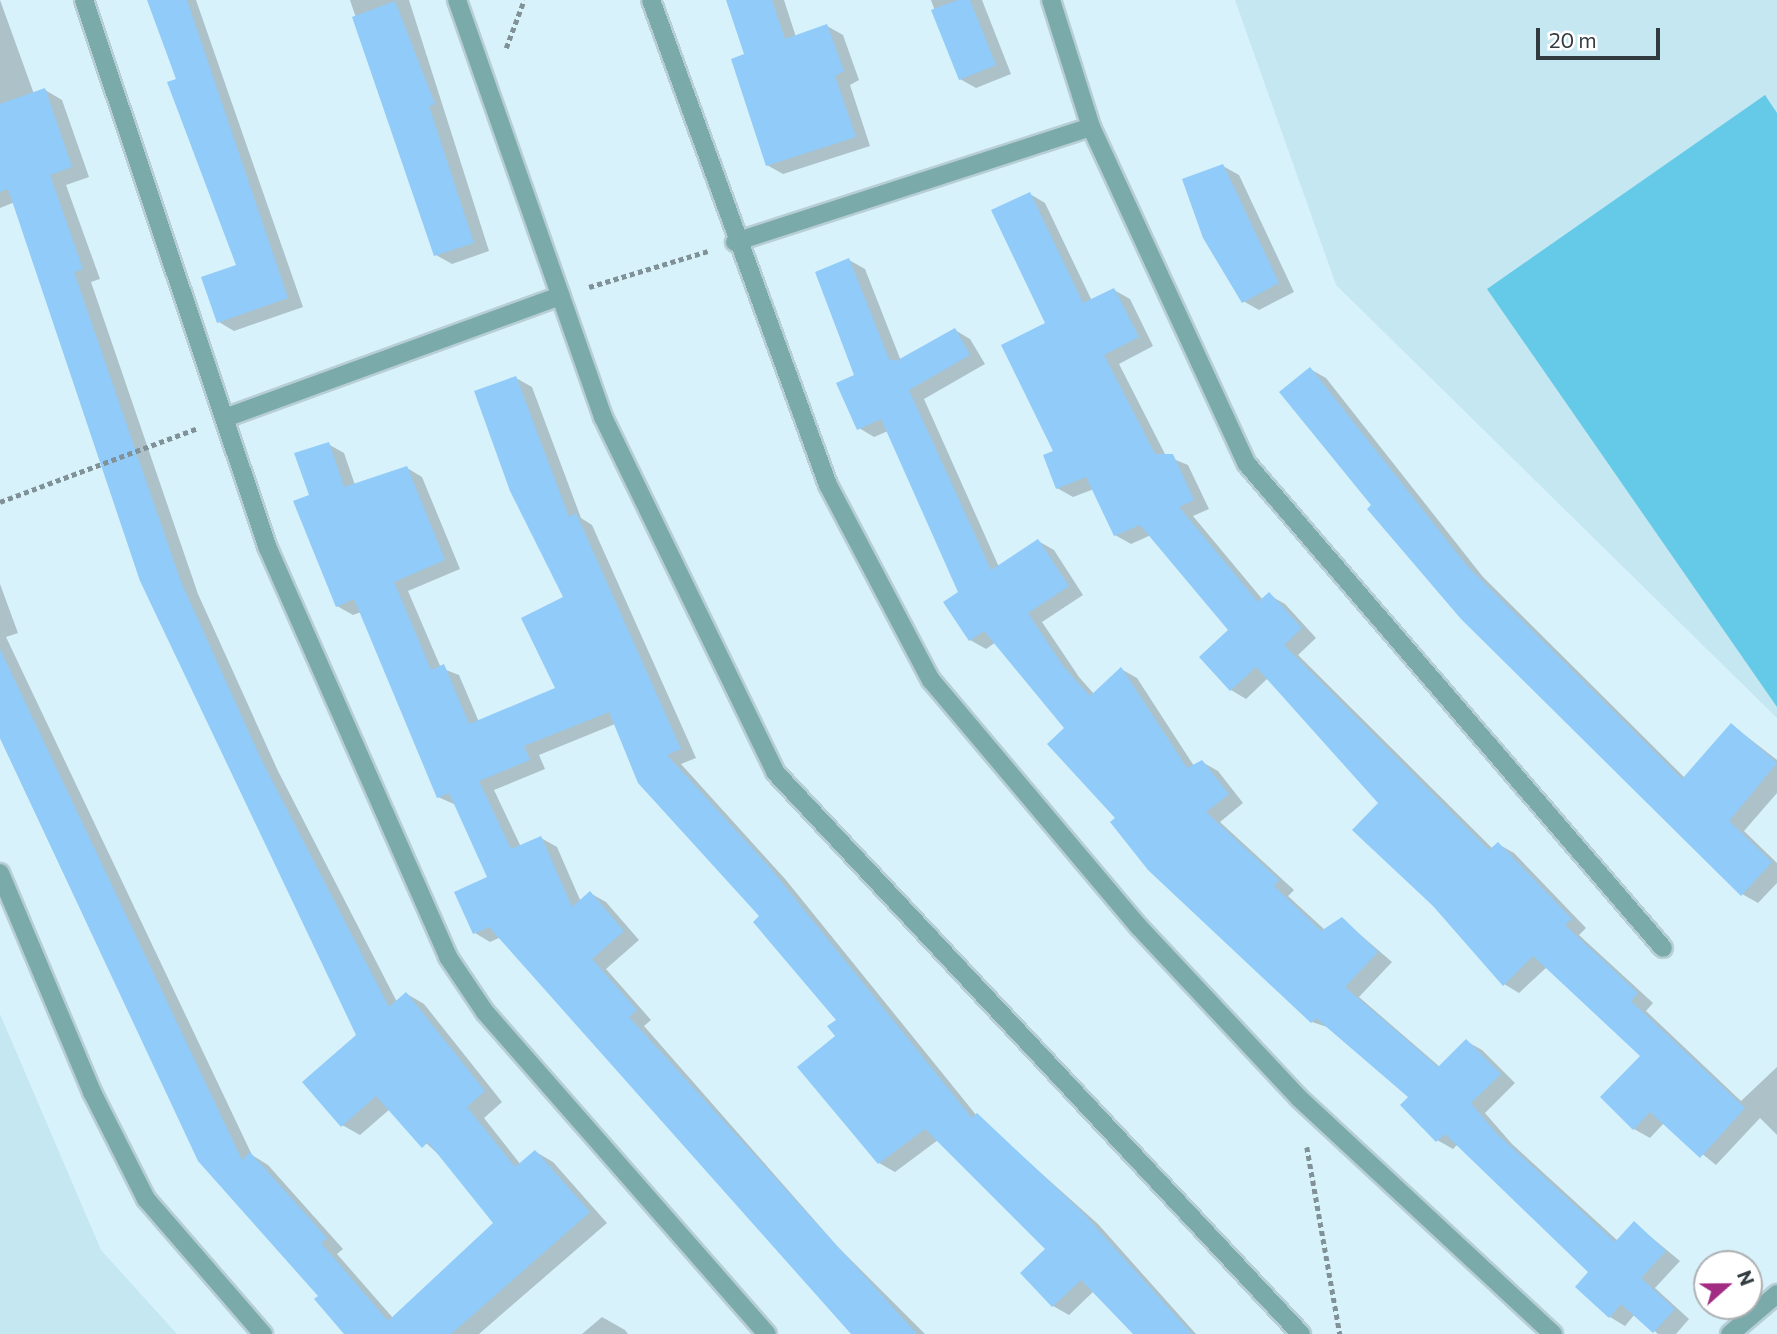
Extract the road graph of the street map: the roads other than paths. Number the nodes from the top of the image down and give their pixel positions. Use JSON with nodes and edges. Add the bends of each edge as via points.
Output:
{"nodes":[{"id":1,"x":84,"y":0,"type":"edge"},
{"id":2,"x":457,"y":0,"type":"edge"},
{"id":3,"x":651,"y":0,"type":"edge"},
{"id":4,"x":1051,"y":0,"type":"edge"},
{"id":5,"x":1091,"y":127,"type":"junction"},
{"id":6,"x":735,"y":242,"type":"junction"},
{"id":7,"x":560,"y":296,"type":"junction"},
{"id":8,"x":225,"y":418,"type":"junction"},
{"id":9,"x":0,"y":873,"type":"edge"},
{"id":10,"x":1663,"y":948,"type":"dead end"},
{"id":11,"x":1777,"y":1294,"type":"edge"},
{"id":12,"x":263,"y":1334,"type":"edge"},
{"id":13,"x":767,"y":1334,"type":"edge"},
{"id":14,"x":1301,"y":1334,"type":"edge"},
{"id":15,"x":1553,"y":1334,"type":"edge"},
{"id":16,"x":1730,"y":1334,"type":"edge"}],
"edges":[{"from":1,"to":8,"type":"street"},
{"from":2,"to":7,"type":"street"},
{"from":3,"to":6,"type":"street"},
{"from":4,"to":5,"type":"street"},
{"from":5,"to":6,"type":"street"},
{"from":5,"to":10,"type":"street","via":[[1247,464]]},
{"from":6,"to":15,"type":"street","via":[[828,485],[931,680],[1139,928],[1299,1098]]},
{"from":7,"to":8,"type":"street"},
{"from":7,"to":14,"type":"street","via":[[603,417],[775,772]]},
{"from":8,"to":13,"type":"street","via":[[267,546],[448,957],[485,1012]]},
{"from":9,"to":12,"type":"street","via":[[92,1092],[146,1199]]},
{"from":11,"to":16,"type":"street"}]}
